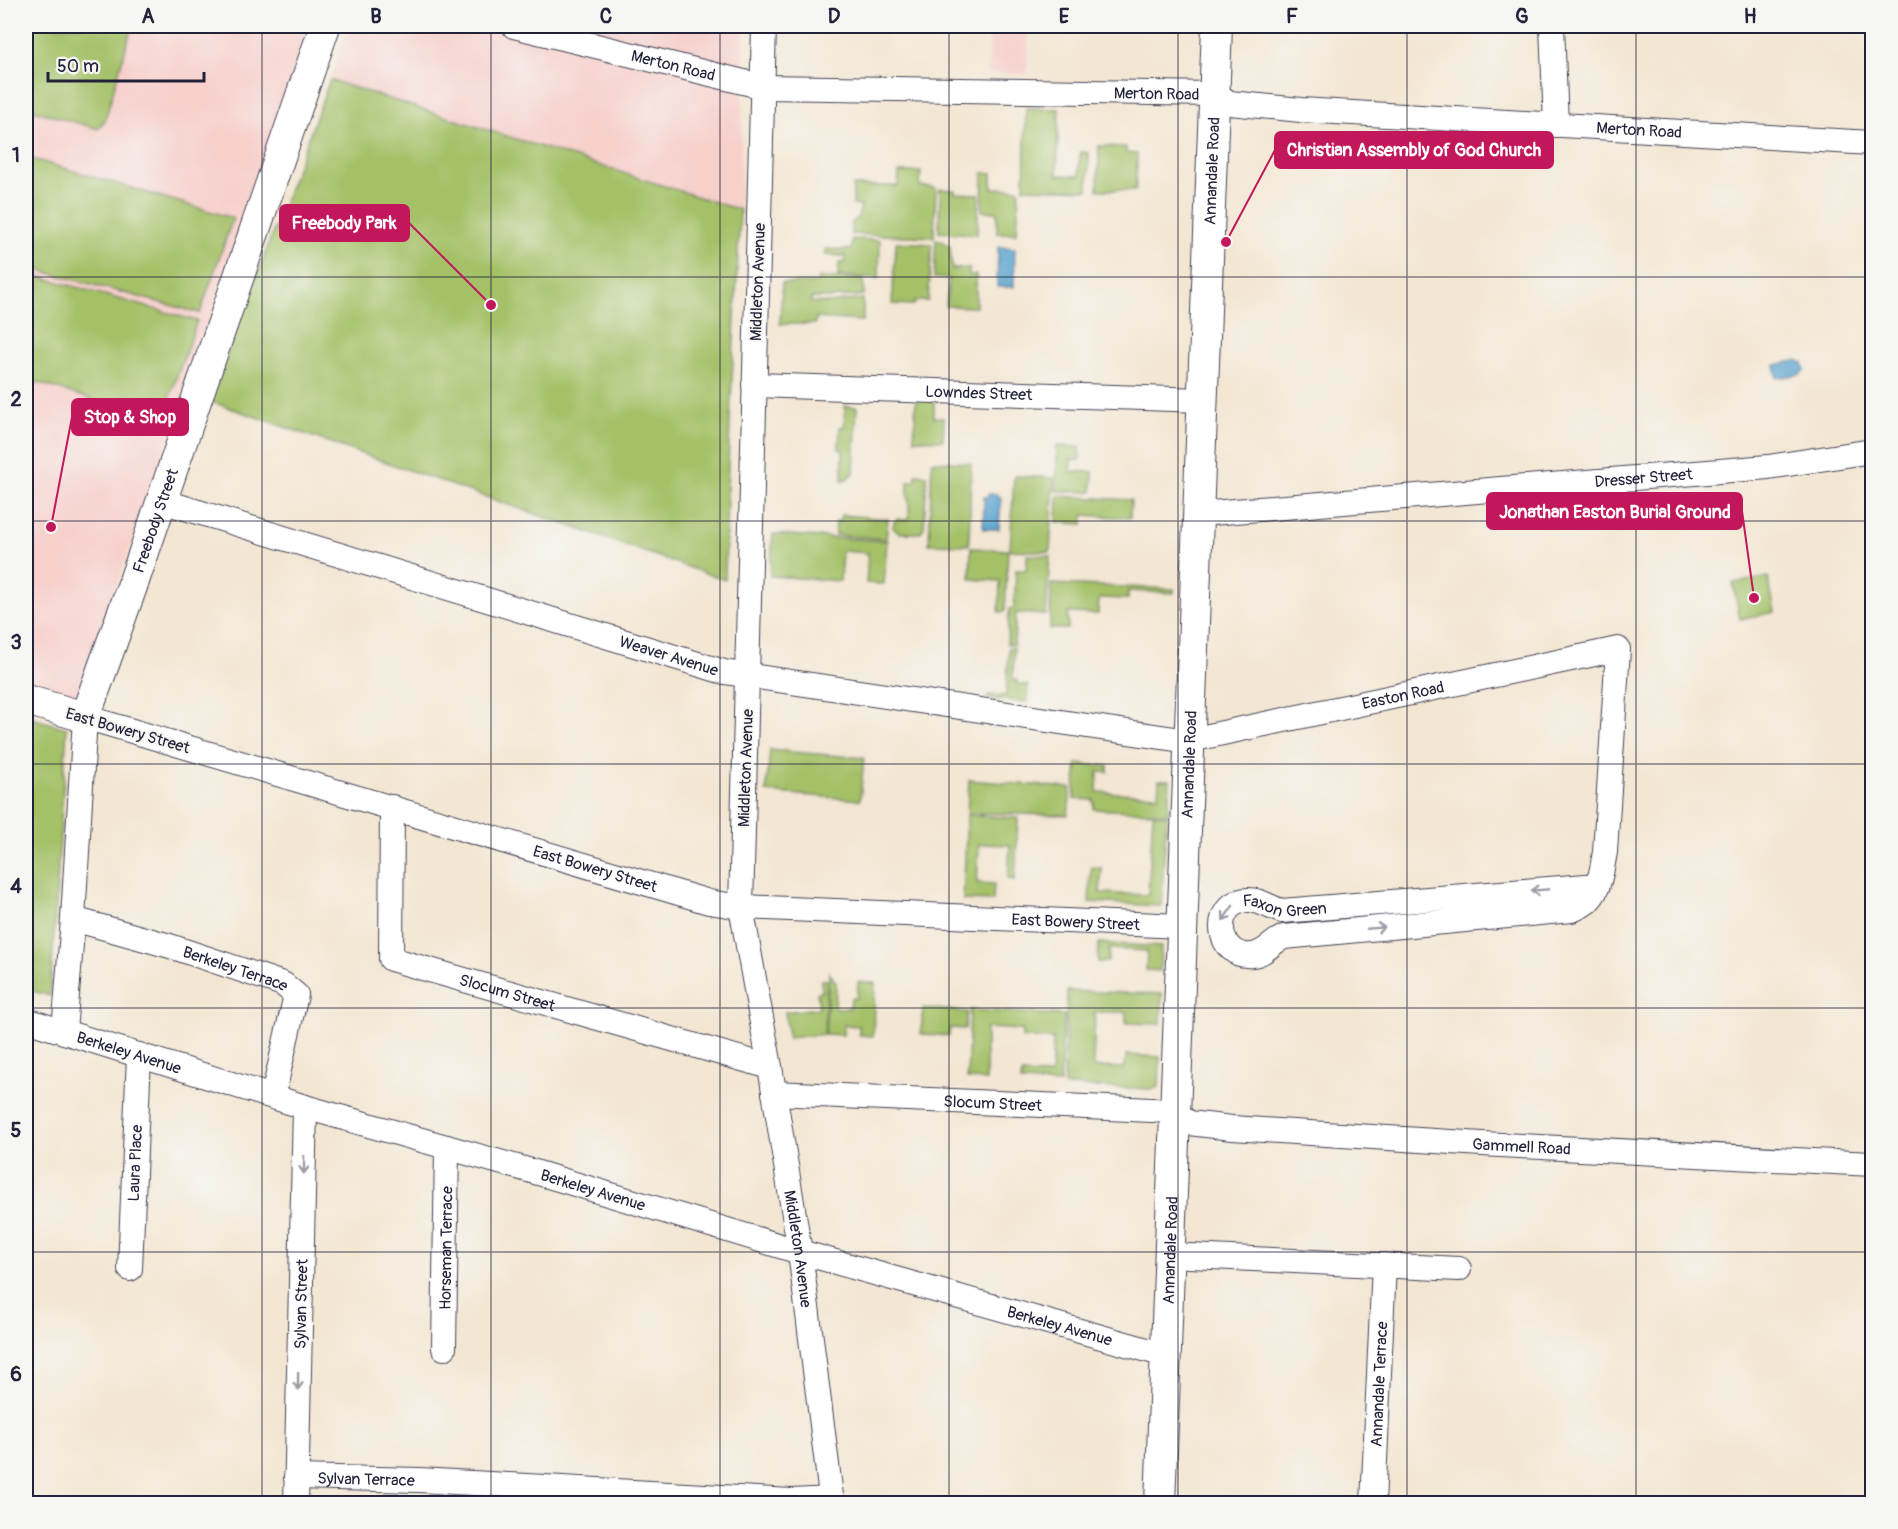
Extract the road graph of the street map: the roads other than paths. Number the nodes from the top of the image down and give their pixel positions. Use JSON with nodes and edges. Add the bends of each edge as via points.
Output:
{"nodes":[{"id":1,"x":326,"y":26,"type":"edge"},
{"id":2,"x":514,"y":26,"type":"edge"},
{"id":3,"x":764,"y":26,"type":"edge"},
{"id":4,"x":1217,"y":26,"type":"edge"},
{"id":5,"x":1552,"y":26,"type":"edge"},
{"id":6,"x":764,"y":87,"type":"junction"},
{"id":7,"x":1215,"y":94,"type":"junction"},
{"id":8,"x":1556,"y":125,"type":"junction"},
{"id":9,"x":1872,"y":143,"type":"edge"},
{"id":10,"x":754,"y":385,"type":"junction"},
{"id":11,"x":1203,"y":400,"type":"junction"},
{"id":12,"x":1872,"y":451,"type":"edge"},
{"id":13,"x":162,"y":501,"type":"junction"},
{"id":14,"x":1199,"y":514,"type":"junction"},
{"id":15,"x":1617,"y":649,"type":"joint"},
{"id":16,"x":747,"y":677,"type":"junction"},
{"id":17,"x":26,"y":700,"type":"edge"},
{"id":18,"x":85,"y":717,"type":"junction"},
{"id":19,"x":1190,"y":740,"type":"junction"},
{"id":20,"x":392,"y":807,"type":"junction"},
{"id":21,"x":1598,"y":885,"type":"junction"},
{"id":22,"x":741,"y":907,"type":"junction"},
{"id":23,"x":73,"y":919,"type":"junction"},
{"id":24,"x":1181,"y":926,"type":"junction"},
{"id":25,"x":26,"y":1020,"type":"edge"},
{"id":26,"x":64,"y":1032,"type":"junction"},
{"id":27,"x":139,"y":1054,"type":"junction"},
{"id":28,"x":770,"y":1066,"type":"junction"},
{"id":29,"x":774,"y":1093,"type":"junction"},
{"id":30,"x":273,"y":1096,"type":"junction"},
{"id":31,"x":305,"y":1107,"type":"junction"},
{"id":32,"x":1174,"y":1111,"type":"junction"},
{"id":33,"x":447,"y":1148,"type":"junction"},
{"id":34,"x":1872,"y":1164,"type":"edge"},
{"id":35,"x":800,"y":1252,"type":"junction"},
{"id":36,"x":1169,"y":1255,"type":"junction"},
{"id":37,"x":1384,"y":1265,"type":"junction"},
{"id":38,"x":130,"y":1269,"type":"dead end"},
{"id":39,"x":1459,"y":1269,"type":"dead end"},
{"id":40,"x":444,"y":1348,"type":"dead end"},
{"id":41,"x":1165,"y":1355,"type":"junction"},
{"id":42,"x":296,"y":1477,"type":"junction"},
{"id":43,"x":832,"y":1501,"type":"edge"},
{"id":44,"x":296,"y":1503,"type":"edge"},
{"id":45,"x":1160,"y":1503,"type":"edge"},
{"id":46,"x":1373,"y":1503,"type":"edge"}],
"edges":[{"from":1,"to":13,"type":"street","name":"Freebody Street"},
{"from":2,"to":6,"type":"street","name":"Merton Road"},
{"from":3,"to":6,"type":"street","name":"Middleton Avenue"},
{"from":4,"to":7,"type":"street","name":"Annandale Road"},
{"from":5,"to":8,"type":"street"},
{"from":6,"to":7,"type":"street","name":"Merton Road"},
{"from":6,"to":10,"type":"street","name":"Middleton Avenue"},
{"from":7,"to":8,"type":"street","name":"Merton Road","via":[[1230,104]]},
{"from":7,"to":11,"type":"street","name":"Annandale Road"},
{"from":8,"to":9,"type":"street","name":"Merton Road"},
{"from":10,"to":11,"type":"street","name":"Lowndes Street"},
{"from":10,"to":16,"type":"street","name":"Middleton Avenue"},
{"from":11,"to":14,"type":"street","name":"Annandale Road"},
{"from":12,"to":14,"type":"street","name":"Dresser Street","via":[[1768,467]]},
{"from":13,"to":16,"type":"street","name":"Weaver Avenue"},
{"from":13,"to":18,"type":"street","name":"Freebody Street"},
{"from":14,"to":19,"type":"street","name":"Annandale Road"},
{"from":15,"to":19,"type":"street","name":"Easton Road"},
{"from":15,"to":21,"type":"street","name":"Faxon Green","via":[[1605,852]]},
{"from":16,"to":19,"type":"street","name":"Weaver Avenue"},
{"from":16,"to":22,"type":"street","name":"Middleton Avenue"},
{"from":17,"to":18,"type":"street","name":"East Bowery Street"},
{"from":18,"to":20,"type":"street","name":"East Bowery Street"},
{"from":18,"to":23,"type":"street","name":"Freebody Street"},
{"from":19,"to":24,"type":"street","name":"Annandale Road"},
{"from":20,"to":22,"type":"street","name":"East Bowery Street","via":[[709,902]]},
{"from":20,"to":28,"type":"street","name":"Slocum Street","via":[[391,959]]},
{"from":21,"to":21,"type":"street","name":"Faxon Green","one_way":true,"via":[[1282,911],[1248,900],[1226,911],[1221,927],[1225,943],[1238,954],[1255,955],[1284,937],[1571,910],[1589,902]]},
{"from":22,"to":24,"type":"street","name":"East Bowery Street"},
{"from":22,"to":28,"type":"street","name":"Middleton Avenue"},
{"from":23,"to":26,"type":"street","name":"Freebody Street"},
{"from":23,"to":30,"type":"street","name":"Berkeley Terrace","via":[[283,984],[296,995]]},
{"from":24,"to":32,"type":"street","name":"Annandale Road"},
{"from":25,"to":26,"type":"street","name":"Berkeley Avenue"},
{"from":26,"to":27,"type":"street","name":"Berkeley Avenue"},
{"from":27,"to":30,"type":"street","name":"Berkeley Avenue"},
{"from":27,"to":38,"type":"street","name":"Laura Place"},
{"from":28,"to":29,"type":"street","name":"Middleton Avenue"},
{"from":29,"to":32,"type":"street","name":"Slocum Street"},
{"from":29,"to":35,"type":"street","name":"Middleton Avenue"},
{"from":30,"to":31,"type":"street","name":"Berkeley Avenue"},
{"from":31,"to":33,"type":"street","name":"Berkeley Avenue"},
{"from":31,"to":42,"type":"street","name":"Sylvan Street","one_way":true},
{"from":32,"to":34,"type":"street","name":"Gammell Road","via":[[1189,1123],[1232,1128]]},
{"from":32,"to":36,"type":"street","name":"Annandale Road"},
{"from":33,"to":35,"type":"street","name":"Berkeley Avenue"},
{"from":33,"to":40,"type":"street","name":"Horseman Terrace"},
{"from":35,"to":41,"type":"street","name":"Berkeley Avenue"},
{"from":35,"to":43,"type":"street","name":"Middleton Avenue"},
{"from":36,"to":37,"type":"street"},
{"from":36,"to":41,"type":"street","name":"Annandale Road"},
{"from":37,"to":39,"type":"street"},
{"from":37,"to":46,"type":"street","name":"Annandale Terrace"},
{"from":41,"to":45,"type":"street","name":"Annandale Road"},
{"from":42,"to":43,"type":"street","name":"Sylvan Terrace"},
{"from":42,"to":44,"type":"street","name":"Sylvan Street"}]}
